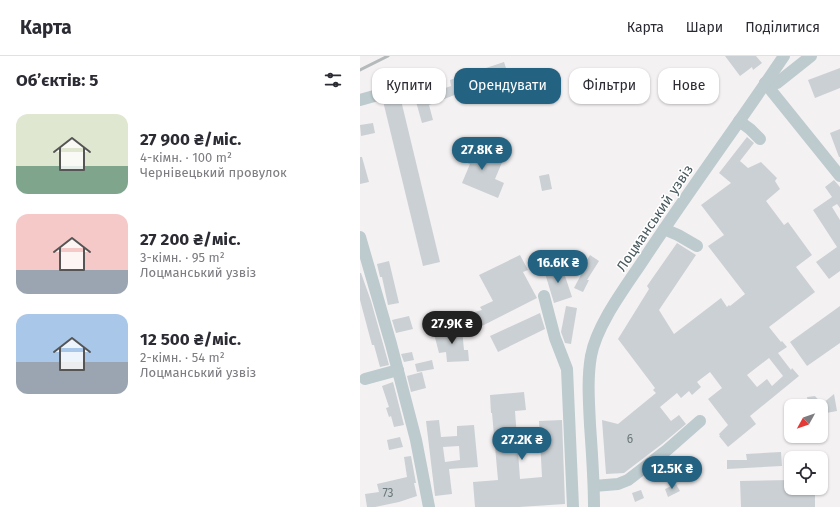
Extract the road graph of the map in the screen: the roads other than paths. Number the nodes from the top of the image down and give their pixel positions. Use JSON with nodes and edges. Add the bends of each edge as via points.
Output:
{"nodes":[{"id":1,"x":784,"y":56,"type":"edge"},
{"id":2,"x":811,"y":56,"type":"edge"},
{"id":3,"x":766,"y":83,"type":"junction"},
{"id":4,"x":372,"y":97,"type":"edge"},
{"id":5,"x":360,"y":100,"type":"edge"},
{"id":6,"x":739,"y":121,"type":"junction"},
{"id":7,"x":760,"y":139,"type":"dead end"},
{"id":8,"x":840,"y":176,"type":"edge"},
{"id":9,"x":664,"y":229,"type":"junction"},
{"id":10,"x":360,"y":237,"type":"edge"},
{"id":11,"x":697,"y":246,"type":"dead end"},
{"id":12,"x":544,"y":296,"type":"dead end"},
{"id":13,"x":398,"y":370,"type":"junction"},
{"id":14,"x":365,"y":379,"type":"dead end"},
{"id":15,"x":700,"y":421,"type":"dead end"},
{"id":16,"x":594,"y":486,"type":"junction"},
{"id":17,"x":429,"y":507,"type":"edge"},
{"id":18,"x":573,"y":507,"type":"edge"},
{"id":19,"x":594,"y":507,"type":"edge"}],
"edges":[{"from":1,"to":3,"type":"street","name":"Лоцманський узвіз"},
{"from":2,"to":3,"type":"street","via":[[777,83]]},
{"from":3,"to":6,"type":"street","name":"Лоцманський узвіз"},
{"from":3,"to":8,"type":"street"},
{"from":4,"to":5,"type":"street"},
{"from":6,"to":7,"type":"street"},
{"from":6,"to":9,"type":"street","name":"Лоцманський узвіз"},
{"from":9,"to":11,"type":"street"},
{"from":9,"to":16,"type":"street","name":"Лоцманський узвіз","via":[[603,323],[592,354],[588,390]]},
{"from":10,"to":13,"type":"street"},
{"from":12,"to":18,"type":"street","via":[[555,338],[567,369]]},
{"from":13,"to":14,"type":"street"},
{"from":13,"to":17,"type":"street","via":[[416,440]]},
{"from":15,"to":16,"type":"street","via":[[628,480],[618,484]]},
{"from":16,"to":19,"type":"street","name":"Лоцманський узвіз"}]}
